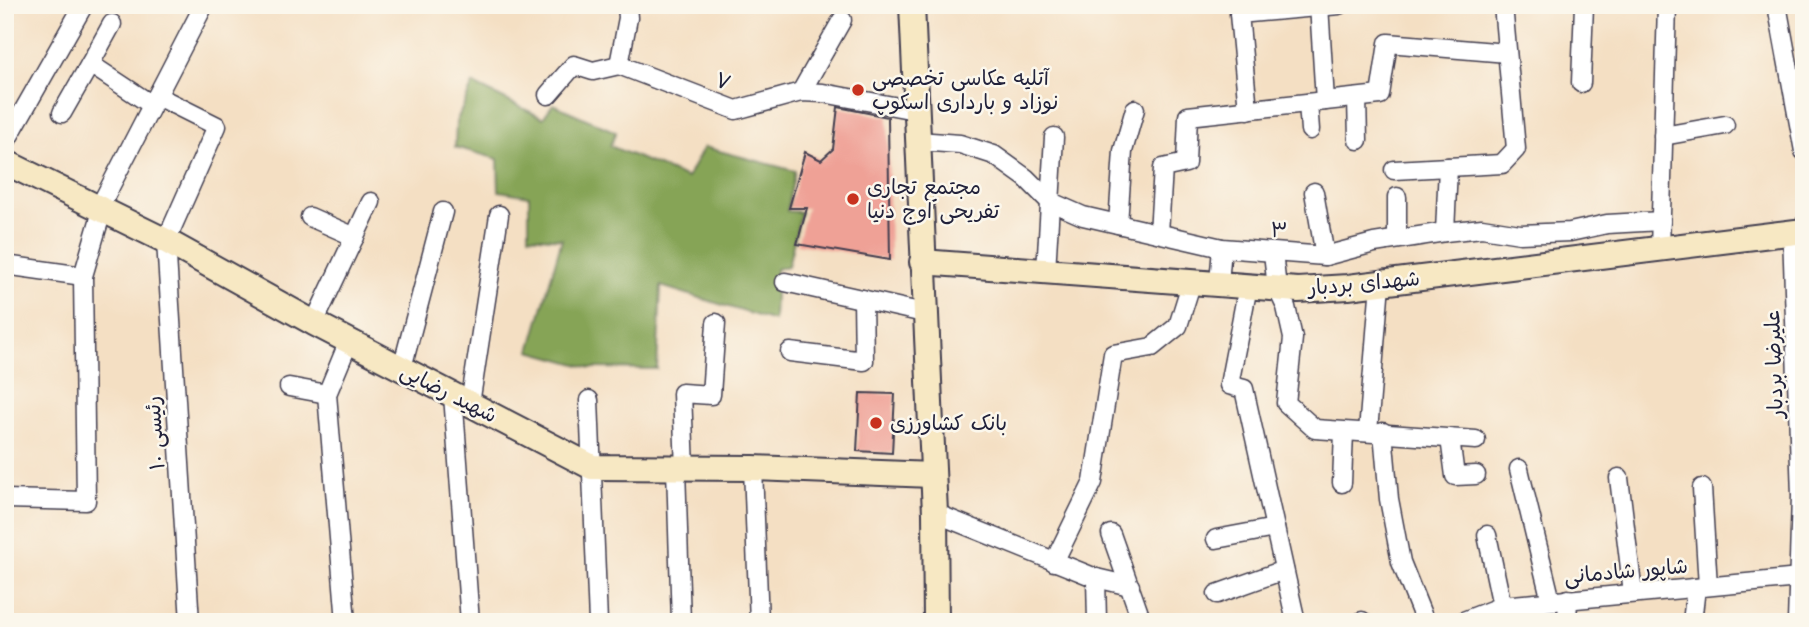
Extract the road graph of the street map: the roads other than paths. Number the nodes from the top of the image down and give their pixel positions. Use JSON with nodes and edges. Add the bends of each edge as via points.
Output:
{"nodes":[{"id":1,"x":204,"y":5,"type":"edge"},
{"id":2,"x":627,"y":5,"type":"edge"},
{"id":3,"x":912,"y":5,"type":"edge"},
{"id":4,"x":1339,"y":5,"type":"edge"},
{"id":5,"x":1503,"y":5,"type":"edge"},
{"id":6,"x":1584,"y":5,"type":"edge"},
{"id":7,"x":1667,"y":5,"type":"edge"},
{"id":8,"x":1777,"y":5,"type":"edge"},
{"id":9,"x":83,"y":6,"type":"edge"},
{"id":10,"x":1319,"y":6,"type":"edge"},
{"id":11,"x":842,"y":20,"type":"dead end"},
{"id":12,"x":112,"y":24,"type":"dead end"},
{"id":13,"x":1507,"y":53,"type":"junction"},
{"id":14,"x":90,"y":64,"type":"junction"},
{"id":15,"x":619,"y":65,"type":"junction"},
{"id":16,"x":1581,"y":83,"type":"dead end"},
{"id":17,"x":801,"y":92,"type":"junction"},
{"id":18,"x":548,"y":95,"type":"dead end"},
{"id":19,"x":1357,"y":98,"type":"junction"},
{"id":20,"x":155,"y":100,"type":"junction"},
{"id":21,"x":1317,"y":102,"type":"junction"},
{"id":22,"x":1135,"y":109,"type":"dead end"},
{"id":23,"x":915,"y":110,"type":"junction"},
{"id":24,"x":1248,"y":110,"type":"junction"},
{"id":25,"x":62,"y":113,"type":"dead end"},
{"id":26,"x":1725,"y":125,"type":"dead end"},
{"id":27,"x":1310,"y":130,"type":"dead end"},
{"id":28,"x":1663,"y":136,"type":"junction"},
{"id":29,"x":1054,"y":137,"type":"dead end"},
{"id":30,"x":1358,"y":140,"type":"dead end"},
{"id":31,"x":917,"y":141,"type":"junction"},
{"id":32,"x":5,"y":143,"type":"edge"},
{"id":33,"x":1804,"y":151,"type":"edge"},
{"id":34,"x":5,"y":162,"type":"edge"},
{"id":35,"x":1448,"y":167,"type":"junction"},
{"id":36,"x":1394,"y":170,"type":"dead end"},
{"id":37,"x":1314,"y":192,"type":"dead end"},
{"id":38,"x":1397,"y":197,"type":"dead end"},
{"id":39,"x":1049,"y":201,"type":"junction"},
{"id":40,"x":371,"y":202,"type":"dead end"},
{"id":41,"x":100,"y":210,"type":"junction"},
{"id":42,"x":443,"y":212,"type":"dead end"},
{"id":43,"x":499,"y":215,"type":"dead end"},
{"id":44,"x":310,"y":217,"type":"dead end"},
{"id":45,"x":1661,"y":221,"type":"junction"},
{"id":46,"x":1118,"y":224,"type":"junction"},
{"id":47,"x":1798,"y":231,"type":"edge"},
{"id":48,"x":1445,"y":232,"type":"junction"},
{"id":49,"x":1570,"y":232,"type":"junction"},
{"id":50,"x":1159,"y":233,"type":"junction"},
{"id":51,"x":355,"y":237,"type":"junction"},
{"id":52,"x":1397,"y":239,"type":"junction"},
{"id":53,"x":166,"y":242,"type":"junction"},
{"id":54,"x":1222,"y":248,"type":"junction"},
{"id":55,"x":1660,"y":248,"type":"junction"},
{"id":56,"x":1273,"y":253,"type":"junction"},
{"id":57,"x":1325,"y":256,"type":"junction"},
{"id":58,"x":1572,"y":260,"type":"junction"},
{"id":59,"x":922,"y":262,"type":"junction"},
{"id":60,"x":5,"y":265,"type":"edge"},
{"id":61,"x":1046,"y":271,"type":"junction"},
{"id":62,"x":83,"y":276,"type":"junction"},
{"id":63,"x":785,"y":282,"type":"dead end"},
{"id":64,"x":1192,"y":282,"type":"junction"},
{"id":65,"x":1219,"y":284,"type":"junction"},
{"id":66,"x":1380,"y":284,"type":"junction"},
{"id":67,"x":1248,"y":286,"type":"junction"},
{"id":68,"x":1277,"y":288,"type":"junction"},
{"id":69,"x":863,"y":299,"type":"junction"},
{"id":70,"x":924,"y":313,"type":"junction"},
{"id":71,"x":314,"y":323,"type":"junction"},
{"id":72,"x":716,"y":323,"type":"dead end"},
{"id":73,"x":349,"y":341,"type":"junction"},
{"id":74,"x":790,"y":352,"type":"dead end"},
{"id":75,"x":402,"y":368,"type":"junction"},
{"id":76,"x":289,"y":387,"type":"dead end"},
{"id":77,"x":327,"y":394,"type":"junction"},
{"id":78,"x":462,"y":399,"type":"junction"},
{"id":79,"x":589,"y":400,"type":"dead end"},
{"id":80,"x":1344,"y":432,"type":"junction"},
{"id":81,"x":1375,"y":432,"type":"junction"},
{"id":82,"x":1450,"y":438,"type":"junction"},
{"id":83,"x":1476,"y":440,"type":"dead end"},
{"id":84,"x":592,"y":467,"type":"junction"},
{"id":85,"x":753,"y":468,"type":"junction"},
{"id":86,"x":681,"y":469,"type":"junction"},
{"id":87,"x":1519,"y":469,"type":"dead end"},
{"id":88,"x":932,"y":475,"type":"junction"},
{"id":89,"x":1476,"y":475,"type":"dead end"},
{"id":90,"x":1619,"y":478,"type":"dead end"},
{"id":91,"x":1342,"y":483,"type":"dead end"},
{"id":92,"x":1702,"y":488,"type":"dead end"},
{"id":93,"x":5,"y":499,"type":"edge"},
{"id":94,"x":935,"y":513,"type":"junction"},
{"id":95,"x":1275,"y":528,"type":"junction"},
{"id":96,"x":1111,"y":534,"type":"dead end"},
{"id":97,"x":1488,"y":535,"type":"dead end"},
{"id":98,"x":1216,"y":539,"type":"dead end"},
{"id":99,"x":1055,"y":562,"type":"junction"},
{"id":100,"x":1284,"y":570,"type":"junction"},
{"id":101,"x":1096,"y":578,"type":"junction"},
{"id":102,"x":1799,"y":578,"type":"junction"},
{"id":103,"x":1130,"y":586,"type":"junction"},
{"id":104,"x":1702,"y":587,"type":"junction"},
{"id":105,"x":1633,"y":593,"type":"junction"},
{"id":106,"x":1217,"y":594,"type":"dead end"},
{"id":107,"x":1560,"y":600,"type":"junction"},
{"id":108,"x":1502,"y":606,"type":"junction"},
{"id":109,"x":190,"y":622,"type":"edge"},
{"id":110,"x":346,"y":622,"type":"edge"},
{"id":111,"x":470,"y":622,"type":"edge"},
{"id":112,"x":598,"y":622,"type":"edge"},
{"id":113,"x":681,"y":622,"type":"edge"},
{"id":114,"x":759,"y":622,"type":"edge"},
{"id":115,"x":936,"y":622,"type":"edge"},
{"id":116,"x":1097,"y":622,"type":"edge"},
{"id":117,"x":1142,"y":622,"type":"edge"},
{"id":118,"x":1296,"y":622,"type":"edge"},
{"id":119,"x":1425,"y":622,"type":"edge"},
{"id":120,"x":1461,"y":622,"type":"edge"},
{"id":121,"x":1567,"y":622,"type":"edge"},
{"id":122,"x":1692,"y":622,"type":"edge"},
{"id":123,"x":1797,"y":622,"type":"edge"}],
"edges":[{"from":1,"to":20,"type":"street"},
{"from":2,"to":15,"type":"street"},
{"from":3,"to":23,"type":"street"},
{"from":4,"to":10,"type":"street"},
{"from":5,"to":13,"type":"street"},
{"from":6,"to":16,"type":"street"},
{"from":7,"to":28,"type":"street"},
{"from":8,"to":33,"type":"street"},
{"from":9,"to":32,"type":"street"},
{"from":10,"to":21,"type":"street"},
{"from":10,"to":24,"type":"street","via":[[1239,14]]},
{"from":11,"to":17,"type":"street"},
{"from":12,"to":14,"type":"street"},
{"from":13,"to":19,"type":"street","via":[[1388,43],[1380,95]]},
{"from":13,"to":35,"type":"street","via":[[1516,149],[1503,164]]},
{"from":14,"to":20,"type":"street"},
{"from":14,"to":25,"type":"street"},
{"from":15,"to":17,"type":"street","name":"۷","via":[[736,110]]},
{"from":15,"to":18,"type":"street","via":[[593,71],[574,65]]},
{"from":17,"to":23,"type":"street","name":"۷"},
{"from":19,"to":21,"type":"street"},
{"from":19,"to":30,"type":"street"},
{"from":20,"to":41,"type":"street"},
{"from":20,"to":53,"type":"street","via":[[216,127]]},
{"from":21,"to":24,"type":"street"},
{"from":21,"to":27,"type":"street"},
{"from":22,"to":46,"type":"street","via":[[1123,151]]},
{"from":23,"to":31,"type":"street"},
{"from":24,"to":50,"type":"street","via":[[1188,116],[1186,163],[1163,168]]},
{"from":26,"to":28,"type":"street"},
{"from":28,"to":45,"type":"street"},
{"from":29,"to":39,"type":"street"},
{"from":31,"to":39,"type":"street","name":"۳","via":[[960,144],[994,155]]},
{"from":31,"to":59,"type":"street"},
{"from":34,"to":41,"type":"street","name":"شهید رضایی"},
{"from":35,"to":36,"type":"street"},
{"from":35,"to":48,"type":"street"},
{"from":37,"to":57,"type":"street"},
{"from":38,"to":52,"type":"street"},
{"from":39,"to":46,"type":"street","name":"۳"},
{"from":39,"to":61,"type":"street"},
{"from":40,"to":51,"type":"street"},
{"from":41,"to":53,"type":"street","name":"شهید رضایی"},
{"from":41,"to":62,"type":"street"},
{"from":42,"to":75,"type":"street"},
{"from":43,"to":78,"type":"street"},
{"from":44,"to":51,"type":"street"},
{"from":45,"to":49,"type":"street","name":"۳","via":[[1607,224]]},
{"from":45,"to":55,"type":"street"},
{"from":46,"to":50,"type":"street","name":"۳"},
{"from":47,"to":55,"type":"street","name":"شهدای بردبار"},
{"from":47,"to":102,"type":"street","name":"علیرضا بردبار"},
{"from":48,"to":49,"type":"street","name":"۳","via":[[1482,228],[1520,234]]},
{"from":48,"to":52,"type":"street","name":"۳"},
{"from":49,"to":58,"type":"street"},
{"from":50,"to":54,"type":"street","name":"۳"},
{"from":51,"to":71,"type":"street"},
{"from":52,"to":57,"type":"street","name":"۳"},
{"from":53,"to":71,"type":"street","name":"شهید رضایی"},
{"from":53,"to":109,"type":"street","name":"رئیسی ۱۰"},
{"from":54,"to":56,"type":"street","name":"۳"},
{"from":54,"to":65,"type":"street"},
{"from":55,"to":58,"type":"street","name":"شهدای بردبار"},
{"from":56,"to":57,"type":"street","name":"۳"},
{"from":56,"to":68,"type":"street"},
{"from":58,"to":66,"type":"street","name":"شهدای بردبار"},
{"from":59,"to":61,"type":"street","name":"شهدای بردبار"},
{"from":59,"to":70,"type":"street"},
{"from":60,"to":62,"type":"street"},
{"from":61,"to":64,"type":"street","name":"شهدای بردبار"},
{"from":62,"to":93,"type":"street","via":[[86,501]]},
{"from":63,"to":69,"type":"street"},
{"from":64,"to":65,"type":"street","name":"شهدای بردبار"},
{"from":64,"to":99,"type":"street","via":[[1178,326],[1152,347],[1112,354],[1093,482]]},
{"from":65,"to":67,"type":"street","name":"شهدای بردبار"},
{"from":66,"to":68,"type":"street","name":"شهدای بردبار"},
{"from":66,"to":81,"type":"street"},
{"from":67,"to":68,"type":"street","name":"شهدای بردبار"},
{"from":67,"to":95,"type":"street","via":[[1229,385],[1244,389]]},
{"from":68,"to":80,"type":"street","via":[[1293,338],[1286,403],[1315,429]]},
{"from":69,"to":70,"type":"street"},
{"from":69,"to":74,"type":"street","via":[[864,361]]},
{"from":70,"to":88,"type":"street"},
{"from":71,"to":73,"type":"street","name":"شهید رضایی"},
{"from":72,"to":86,"type":"street","via":[[711,395],[681,393]]},
{"from":73,"to":75,"type":"street","name":"شهید رضایی"},
{"from":73,"to":77,"type":"street"},
{"from":75,"to":78,"type":"street","name":"شهید رضایی"},
{"from":76,"to":77,"type":"street"},
{"from":77,"to":110,"type":"street"},
{"from":78,"to":84,"type":"street","name":"شهید رضایی"},
{"from":78,"to":111,"type":"street"},
{"from":79,"to":84,"type":"street"},
{"from":80,"to":81,"type":"street"},
{"from":80,"to":91,"type":"street"},
{"from":81,"to":82,"type":"street"},
{"from":81,"to":119,"type":"street","via":[[1401,562]]},
{"from":82,"to":83,"type":"street"},
{"from":82,"to":89,"type":"street","via":[[1455,476]]},
{"from":84,"to":86,"type":"street","name":"شهید رضایی"},
{"from":84,"to":112,"type":"street"},
{"from":85,"to":86,"type":"street","name":"شهید رضایی"},
{"from":85,"to":88,"type":"street","name":"شهید رضایی"},
{"from":85,"to":114,"type":"street"},
{"from":86,"to":113,"type":"street"},
{"from":87,"to":107,"type":"street"},
{"from":88,"to":94,"type":"street"},
{"from":90,"to":105,"type":"street"},
{"from":92,"to":104,"type":"street"},
{"from":94,"to":99,"type":"street"},
{"from":94,"to":115,"type":"street"},
{"from":95,"to":98,"type":"street"},
{"from":95,"to":100,"type":"street"},
{"from":96,"to":103,"type":"street"},
{"from":97,"to":108,"type":"street"},
{"from":99,"to":101,"type":"street"},
{"from":100,"to":106,"type":"street"},
{"from":100,"to":118,"type":"street"},
{"from":101,"to":103,"type":"street"},
{"from":101,"to":116,"type":"street"},
{"from":102,"to":104,"type":"street","name":"شاپور شادمانی"},
{"from":102,"to":123,"type":"street","name":"علیرضا بردبار"},
{"from":103,"to":117,"type":"street"},
{"from":104,"to":105,"type":"street","name":"شاپور شادمانی"},
{"from":104,"to":122,"type":"street"},
{"from":105,"to":107,"type":"street","name":"شاپور شادمانی"},
{"from":107,"to":108,"type":"street","name":"شاپور شادمانی"},
{"from":107,"to":121,"type":"street"},
{"from":108,"to":120,"type":"street","name":"شاپور شادمانی"}]}
